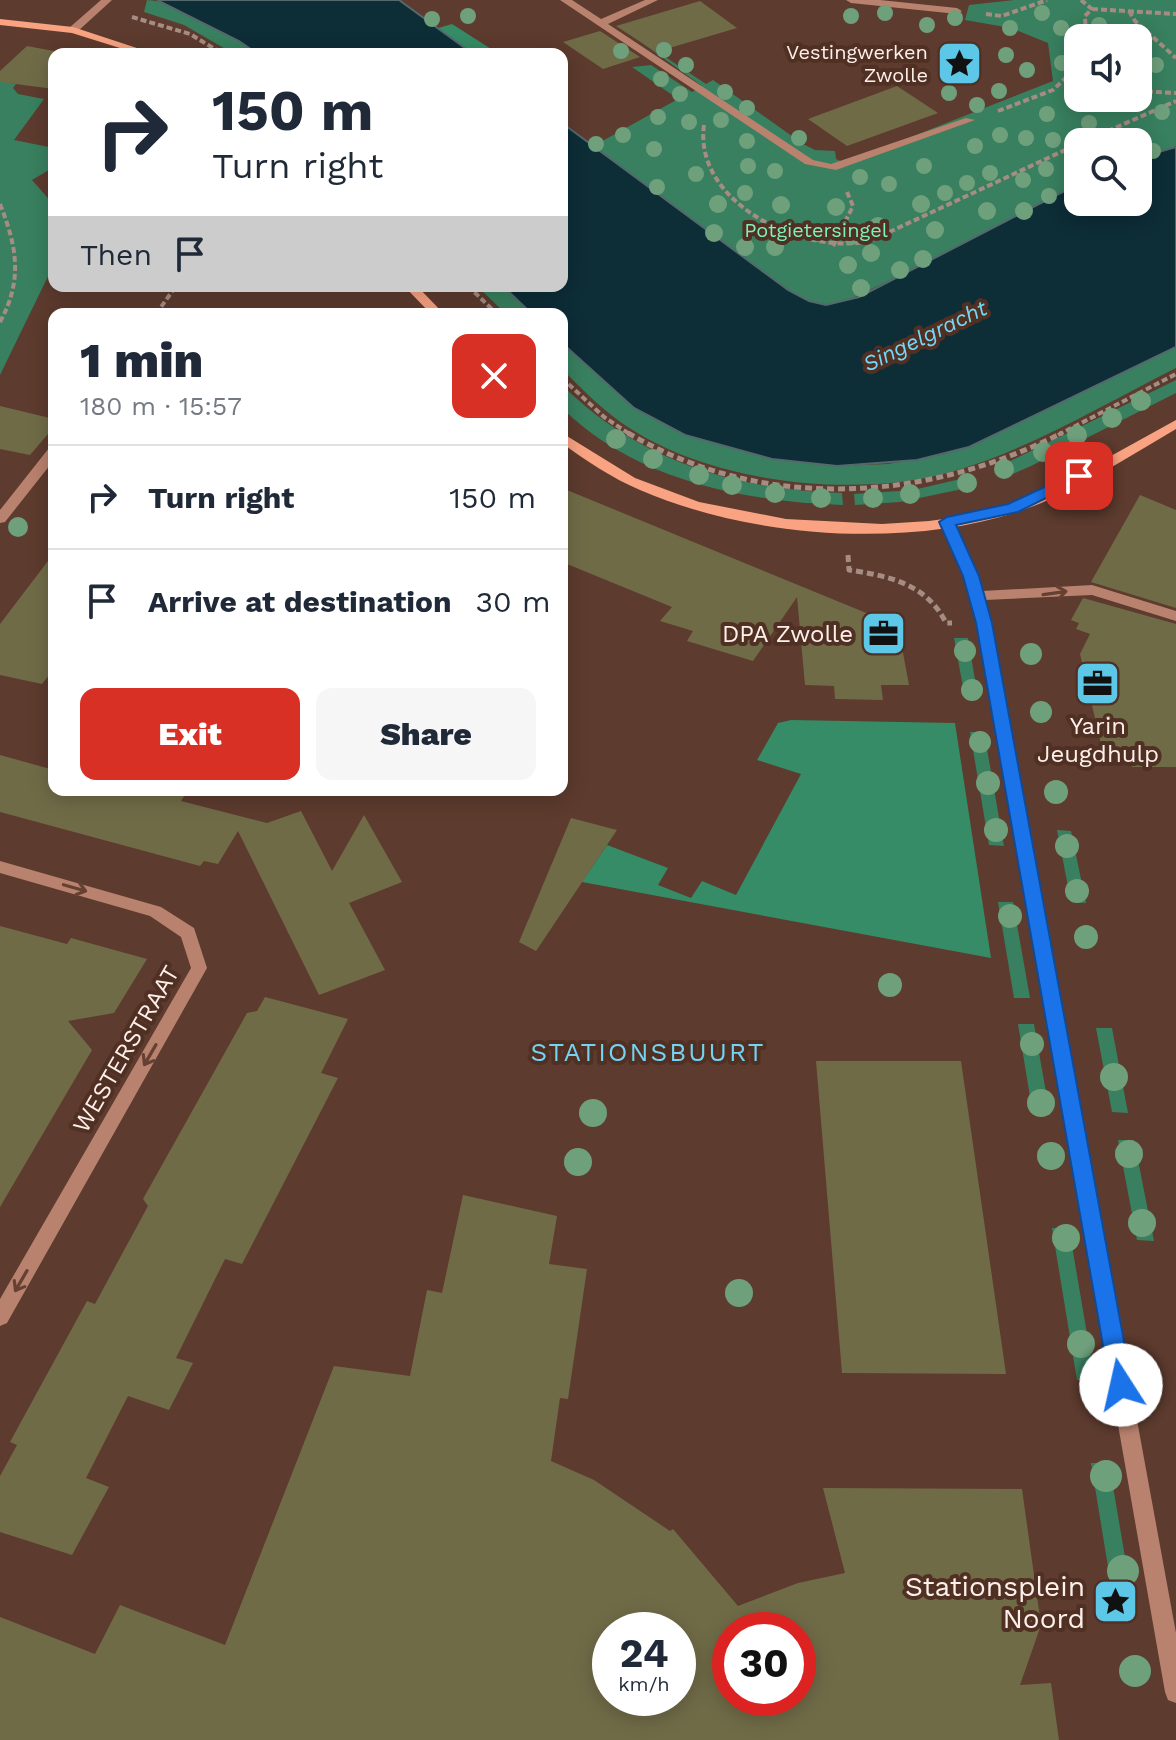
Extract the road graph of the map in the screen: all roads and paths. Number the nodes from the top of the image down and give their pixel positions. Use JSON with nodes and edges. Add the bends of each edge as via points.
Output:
{"nodes":[{"id":1,"x":107,"y":0,"type":"edge"},
{"id":2,"x":565,"y":0,"type":"edge"},
{"id":3,"x":653,"y":0,"type":"edge"},
{"id":4,"x":851,"y":0,"type":"edge"},
{"id":5,"x":1047,"y":0,"type":"edge"},
{"id":6,"x":1081,"y":0,"type":"edge"},
{"id":7,"x":137,"y":8,"type":"dead end"},
{"id":8,"x":1092,"y":9,"type":"junction"},
{"id":9,"x":1129,"y":10,"type":"junction"},
{"id":10,"x":957,"y":11,"type":"joint"},
{"id":11,"x":1176,"y":14,"type":"edge"},
{"id":12,"x":139,"y":18,"type":"dead end"},
{"id":13,"x":0,"y":22,"type":"edge"},
{"id":14,"x":601,"y":23,"type":"junction"},
{"id":15,"x":1085,"y":24,"type":"edge"},
{"id":16,"x":73,"y":30,"type":"junction"},
{"id":17,"x":131,"y":48,"type":"edge"},
{"id":18,"x":1176,"y":58,"type":"edge"},
{"id":19,"x":1064,"y":84,"type":"edge"},
{"id":20,"x":1152,"y":92,"type":"edge"},
{"id":21,"x":1176,"y":93,"type":"edge"},
{"id":22,"x":1176,"y":101,"type":"edge"},
{"id":23,"x":722,"y":105,"type":"junction"},
{"id":24,"x":970,"y":120,"type":"joint"},
{"id":25,"x":1114,"y":128,"type":"edge"},
{"id":26,"x":1064,"y":150,"type":"edge"},
{"id":27,"x":832,"y":168,"type":"junction"},
{"id":28,"x":0,"y":204,"type":"edge"},
{"id":29,"x":833,"y":246,"type":"junction"},
{"id":30,"x":416,"y":292,"type":"edge"},
{"id":31,"x":474,"y":292,"type":"edge"},
{"id":32,"x":432,"y":308,"type":"edge"},
{"id":33,"x":491,"y":308,"type":"edge"},
{"id":34,"x":0,"y":309,"type":"edge"},
{"id":35,"x":8,"y":309,"type":"junction"},
{"id":36,"x":0,"y":322,"type":"edge"},
{"id":37,"x":1176,"y":374,"type":"edge"},
{"id":38,"x":568,"y":383,"type":"edge"},
{"id":39,"x":1176,"y":424,"type":"edge"},
{"id":40,"x":568,"y":441,"type":"edge"},
{"id":41,"x":48,"y":459,"type":"edge"},
{"id":42,"x":848,"y":488,"type":"junction"},
{"id":43,"x":0,"y":519,"type":"edge"},
{"id":44,"x":947,"y":522,"type":"junction"},
{"id":45,"x":848,"y":527,"type":"junction"},
{"id":46,"x":977,"y":596,"type":"junction"},
{"id":47,"x":1176,"y":616,"type":"edge"},
{"id":48,"x":946,"y":623,"type":"dead end"},
{"id":49,"x":0,"y":867,"type":"edge"},
{"id":50,"x":0,"y":1317,"type":"edge"},
{"id":51,"x":1176,"y":1692,"type":"edge"}],
"edges":[{"from":1,"to":16,"type":"street"},
{"from":2,"to":14,"type":"street"},
{"from":3,"to":14,"type":"street"},
{"from":4,"to":10,"type":"street"},
{"from":5,"to":10,"type":"path","via":[[1002,16]]},
{"from":6,"to":8,"type":"path"},
{"from":7,"to":12,"type":"path"},
{"from":8,"to":9,"type":"path"},
{"from":8,"to":15,"type":"path"},
{"from":9,"to":11,"type":"path"},
{"from":9,"to":18,"type":"path"},
{"from":13,"to":16,"type":"main road"},
{"from":14,"to":23,"type":"street"},
{"from":16,"to":17,"type":"main road"},
{"from":19,"to":24,"type":"path","via":[[1035,100]]},
{"from":20,"to":21,"type":"path"},
{"from":22,"to":25,"type":"path"},
{"from":23,"to":27,"type":"street","via":[[787,150]]},
{"from":23,"to":29,"type":"path","via":[[712,109],[702,132],[701,147],[712,176],[779,229]]},
{"from":24,"to":27,"type":"street"},
{"from":26,"to":29,"type":"path","via":[[870,241]]},
{"from":27,"to":29,"type":"path","via":[[853,206]]},
{"from":28,"to":35,"type":"path","via":[[20,265]]},
{"from":30,"to":32,"type":"main road"},
{"from":31,"to":33,"type":"path"},
{"from":34,"to":35,"type":"path"},
{"from":35,"to":36,"type":"path"},
{"from":37,"to":42,"type":"path","via":[[991,466],[911,485]]},
{"from":38,"to":42,"type":"path","via":[[608,420],[661,450],[748,479]]},
{"from":39,"to":44,"type":"main road","via":[[1030,502]]},
{"from":40,"to":45,"type":"main road","via":[[614,472],[683,502]]},
{"from":41,"to":43,"type":"street"},
{"from":42,"to":45,"type":"path"},
{"from":44,"to":45,"type":"main road"},
{"from":44,"to":46,"type":"street"},
{"from":45,"to":48,"type":"path","via":[[849,570],[909,585],[936,605]]},
{"from":46,"to":47,"type":"street","one_way":true,"via":[[1092,590]]},
{"from":46,"to":51,"type":"street"},
{"from":49,"to":50,"type":"street","name":"WESTERSTRAAT","one_way":true,"via":[[155,911],[188,933],[199,968]]}]}
